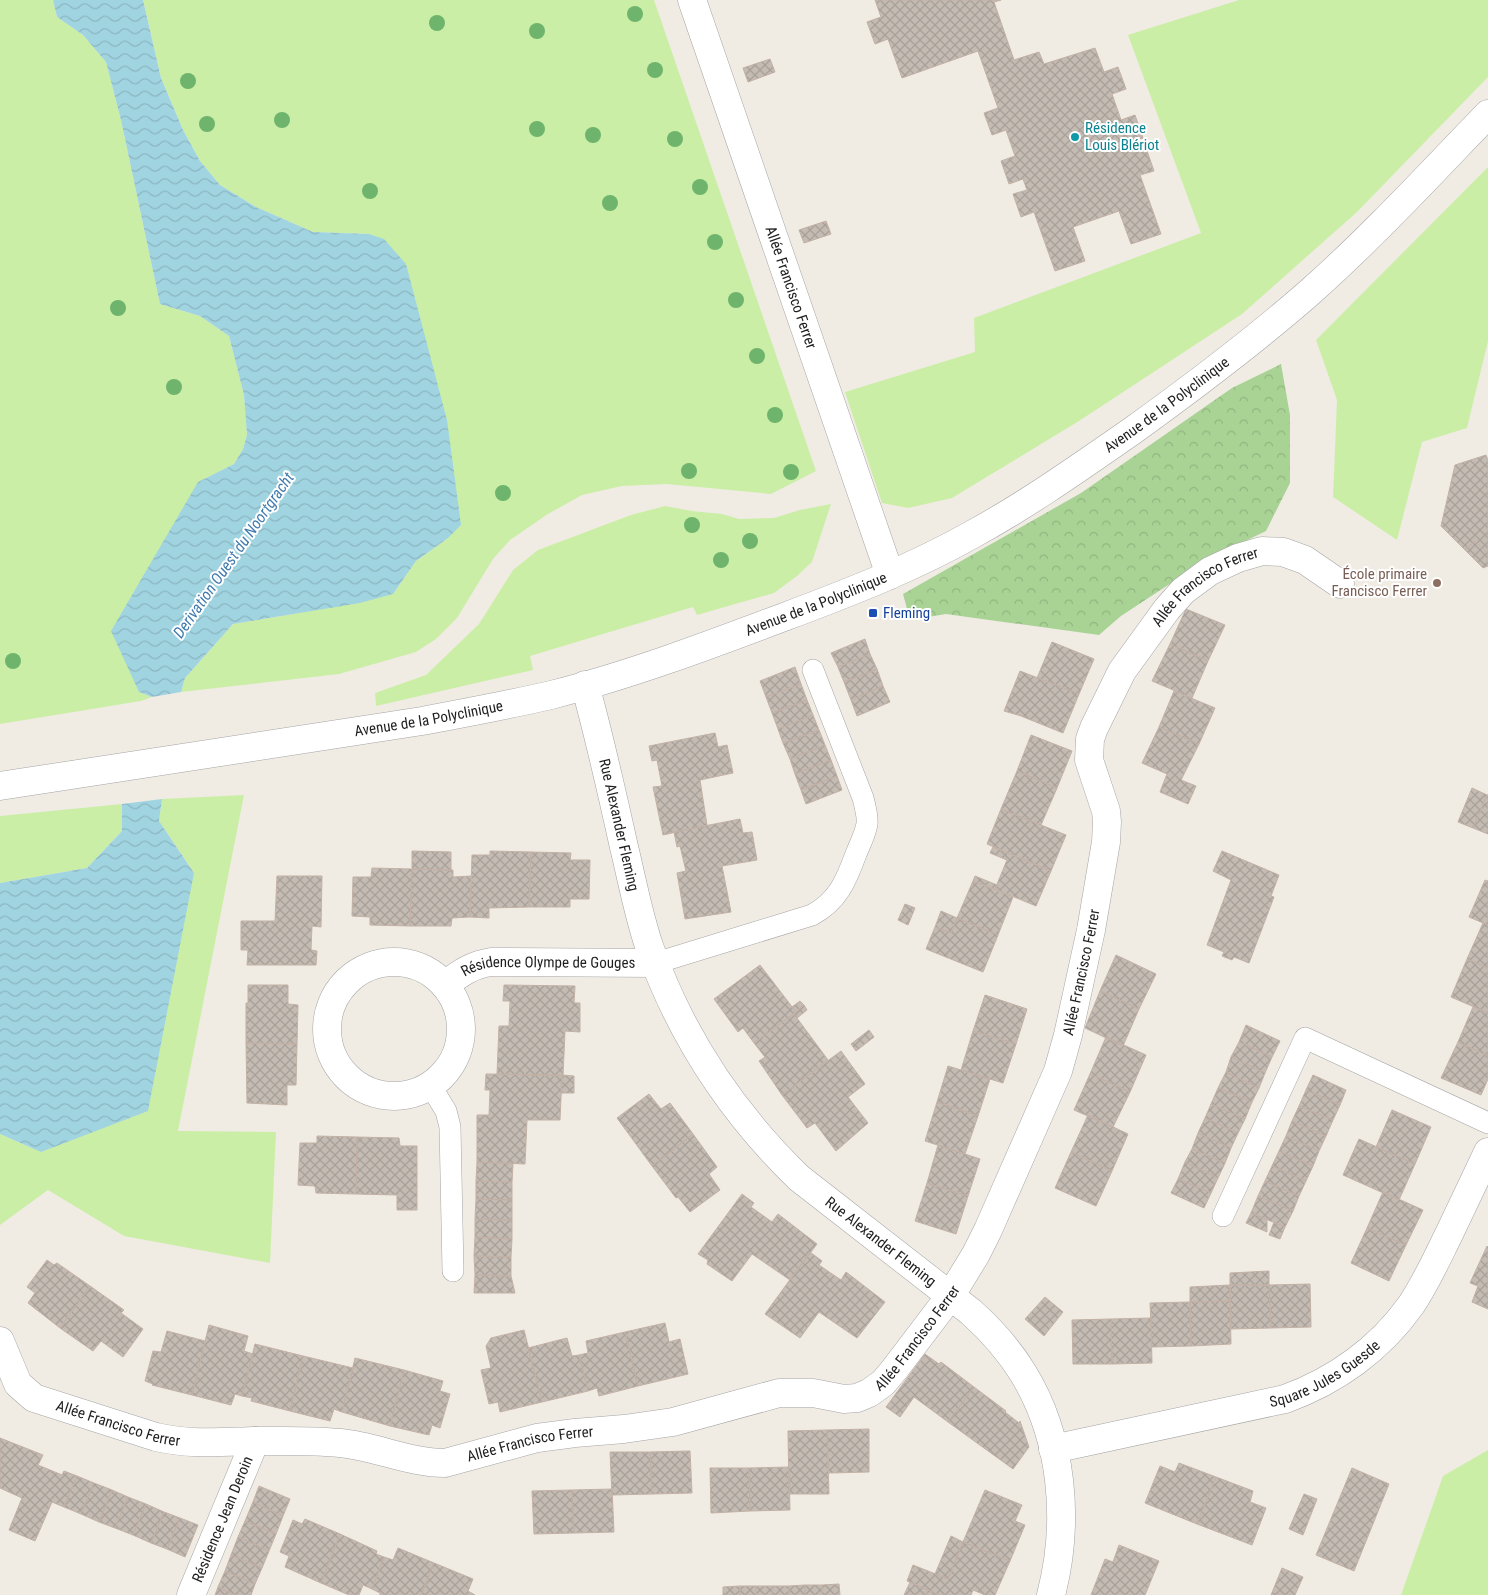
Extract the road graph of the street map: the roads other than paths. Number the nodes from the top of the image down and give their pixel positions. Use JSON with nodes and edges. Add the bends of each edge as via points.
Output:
{"nodes":[{"id":1,"x":692,"y":0,"type":"edge"},
{"id":2,"x":1488,"y":114,"type":"edge"},
{"id":3,"x":890,"y":574,"type":"junction"},
{"id":4,"x":1340,"y":584,"type":"dead end"},
{"id":5,"x":813,"y":670,"type":"dead end"},
{"id":6,"x":586,"y":685,"type":"junction"},
{"id":7,"x":0,"y":786,"type":"edge"},
{"id":8,"x":656,"y":963,"type":"junction"},
{"id":9,"x":446,"y":986,"type":"junction"},
{"id":10,"x":430,"y":1085,"type":"junction"},
{"id":11,"x":1488,"y":1123,"type":"edge"},
{"id":12,"x":1488,"y":1152,"type":"edge"},
{"id":13,"x":1223,"y":1216,"type":"dead end"},
{"id":14,"x":453,"y":1271,"type":"dead end"},
{"id":15,"x":950,"y":1295,"type":"junction"},
{"id":16,"x":0,"y":1341,"type":"edge"},
{"id":17,"x":255,"y":1441,"type":"junction"},
{"id":18,"x":1053,"y":1449,"type":"junction"},
{"id":19,"x":191,"y":1595,"type":"edge"},
{"id":20,"x":1051,"y":1595,"type":"edge"}],
"edges":[{"from":1,"to":3,"type":"street","name":"Allée Francisco Ferrer"},
{"from":2,"to":3,"type":"street","name":"Avenue de la Polyclinique","via":[[1367,238],[1311,291],[1230,359],[1113,445],[1011,512]]},
{"from":3,"to":6,"type":"street","name":"Avenue de la Polyclinique","via":[[741,634]]},
{"from":4,"to":15,"type":"street","name":"Allée Francisco Ferrer","via":[[1305,560],[1283,552],[1262,551],[1238,558],[1210,571],[1183,591],[1122,671],[1090,739],[1089,760],[1106,811],[1106,842],[1064,1054],[988,1230]]},
{"from":5,"to":8,"type":"lane","via":[[866,811],[865,833],[841,888],[824,908],[812,915]]},
{"from":6,"to":7,"type":"street","name":"Avenue de la Polyclinique","via":[[422,721]]},
{"from":6,"to":8,"type":"street","name":"Rue Alexander Fleming","via":[[636,900]]},
{"from":8,"to":9,"type":"street","name":"Résidence Olympe de Gouges","via":[[491,962],[467,969]]},
{"from":8,"to":15,"type":"street","name":"Rue Alexander Fleming","via":[[675,1008],[702,1056],[729,1098],[762,1139],[821,1196]]},
{"from":9,"to":10,"type":"street","name":"Résidence Olympe de Gouges","via":[[458,1008],[461,1035],[454,1060]]},
{"from":9,"to":10,"type":"street","name":"Résidence Olympe de Gouges","via":[[415,965],[379,963],[362,970],[347,982],[332,1005],[328,1022],[329,1041],[335,1058],[345,1074],[359,1086],[395,1096],[413,1093]]},
{"from":10,"to":14,"type":"lane","via":[[446,1111],[450,1127]]},
{"from":11,"to":13,"type":"lane","via":[[1305,1038]]},
{"from":12,"to":18,"type":"street","name":"Square Jules Guesde","via":[[1415,1298],[1397,1323],[1344,1370],[1285,1399]]},
{"from":15,"to":17,"type":"street","name":"Allée Francisco Ferrer","via":[[889,1376],[869,1393],[857,1398],[779,1393],[673,1422],[537,1438],[444,1463],[337,1442]]},
{"from":15,"to":18,"type":"street","name":"Rue Alexander Fleming","via":[[998,1338],[1023,1373],[1040,1408]]},
{"from":16,"to":17,"type":"street","name":"Allée Francisco Ferrer","via":[[18,1384],[34,1398],[46,1403],[176,1442]]},
{"from":17,"to":19,"type":"street","name":"Résidence Jean Deroin"},
{"from":18,"to":20,"type":"street","name":"Rue Alexander Fleming","via":[[1062,1522],[1057,1572]]}]}
